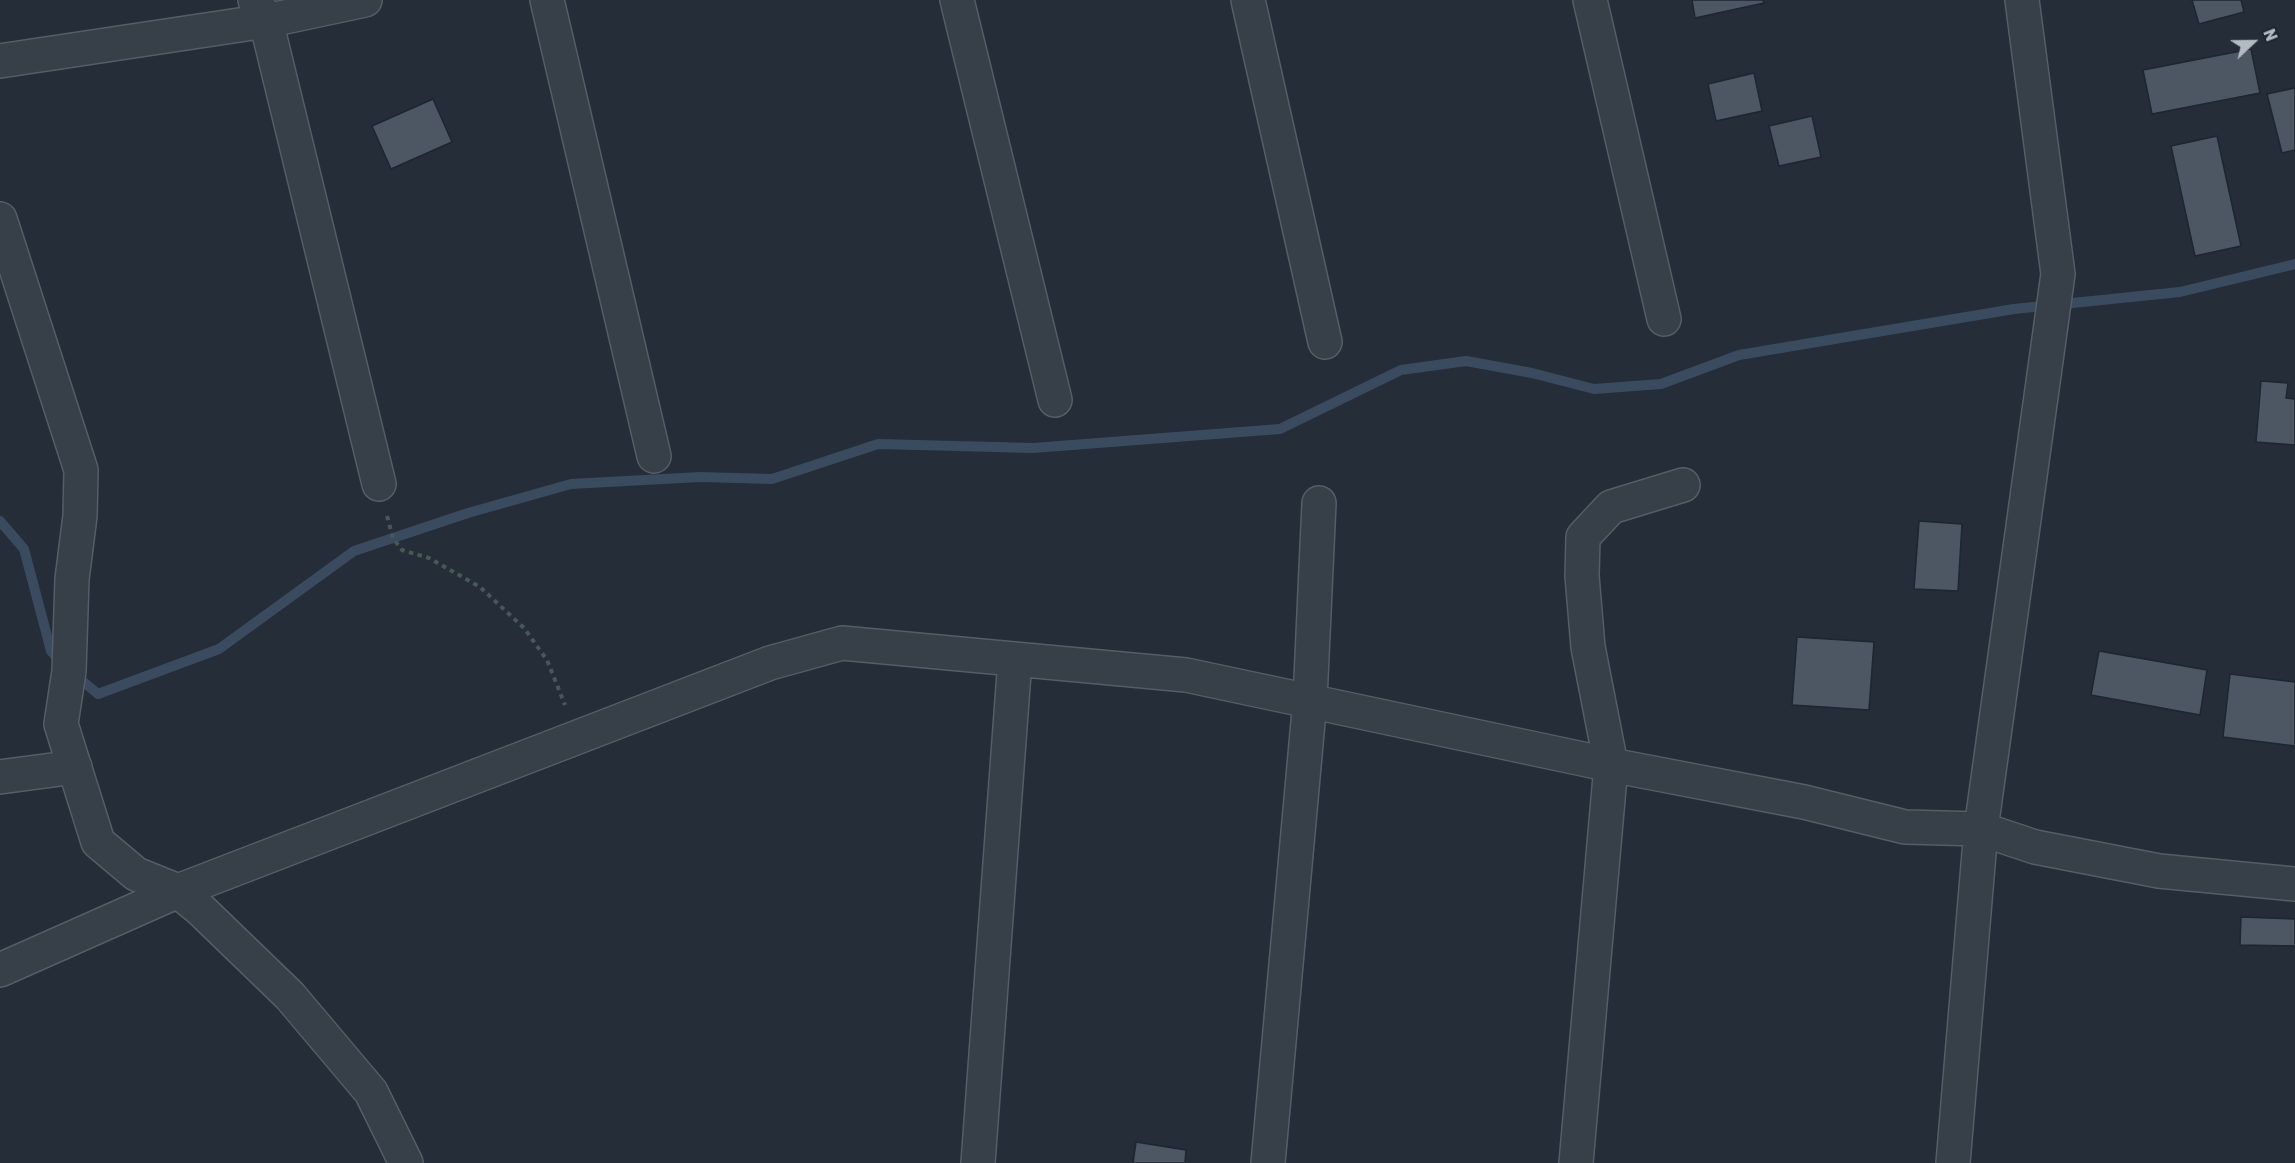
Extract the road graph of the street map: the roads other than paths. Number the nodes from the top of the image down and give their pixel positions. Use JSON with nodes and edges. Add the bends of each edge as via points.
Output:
{"nodes":[{"id":1,"x":365,"y":0,"type":"edge"},
{"id":2,"x":547,"y":0,"type":"edge"},
{"id":3,"x":957,"y":0,"type":"edge"},
{"id":4,"x":1248,"y":0,"type":"edge"},
{"id":5,"x":1590,"y":0,"type":"edge"},
{"id":6,"x":2022,"y":0,"type":"edge"},
{"id":7,"x":260,"y":10,"type":"edge"},
{"id":8,"x":0,"y":61,"type":"edge"},
{"id":9,"x":0,"y":219,"type":"edge"},
{"id":10,"x":1664,"y":319,"type":"dead end"},
{"id":11,"x":1325,"y":342,"type":"dead end"},
{"id":12,"x":1055,"y":400,"type":"dead end"},
{"id":13,"x":654,"y":456,"type":"dead end"},
{"id":14,"x":379,"y":484,"type":"road end"},
{"id":15,"x":1683,"y":485,"type":"dead end"},
{"id":16,"x":1319,"y":503,"type":"dead end"},
{"id":17,"x":1015,"y":659,"type":"junction"},
{"id":18,"x":1310,"y":700,"type":"junction"},
{"id":19,"x":1611,"y":765,"type":"junction"},
{"id":20,"x":75,"y":768,"type":"junction"},
{"id":21,"x":0,"y":777,"type":"edge"},
{"id":22,"x":1981,"y":829,"type":"junction"},
{"id":23,"x":2295,"y":884,"type":"edge"},
{"id":24,"x":178,"y":891,"type":"junction"},
{"id":25,"x":0,"y":970,"type":"edge"},
{"id":26,"x":406,"y":1163,"type":"edge"},
{"id":27,"x":978,"y":1163,"type":"edge"},
{"id":28,"x":1268,"y":1163,"type":"edge"},
{"id":29,"x":1576,"y":1163,"type":"edge"},
{"id":30,"x":1953,"y":1163,"type":"edge"}],
"edges":[{"from":1,"to":7,"type":"street"},
{"from":2,"to":13,"type":"street"},
{"from":3,"to":12,"type":"street"},
{"from":4,"to":11,"type":"street"},
{"from":5,"to":10,"type":"street"},
{"from":6,"to":22,"type":"street","via":[[2058,274]]},
{"from":7,"to":8,"type":"street"},
{"from":7,"to":14,"type":"street"},
{"from":9,"to":20,"type":"street","via":[[81,470],[69,671],[61,724]]},
{"from":15,"to":19,"type":"street","via":[[1611,507],[1583,537],[1588,647]]},
{"from":16,"to":18,"type":"street"},
{"from":17,"to":18,"type":"street","via":[[1186,675]]},
{"from":17,"to":24,"type":"street","via":[[842,643],[770,663]]},
{"from":17,"to":27,"type":"street"},
{"from":18,"to":19,"type":"street"},
{"from":18,"to":28,"type":"street"},
{"from":19,"to":22,"type":"street","via":[[1804,802],[1905,827]]},
{"from":19,"to":29,"type":"street"},
{"from":20,"to":21,"type":"street"},
{"from":20,"to":24,"type":"street","via":[[98,842],[136,874]]},
{"from":22,"to":23,"type":"street","via":[[2035,847],[2159,871]]},
{"from":22,"to":30,"type":"street"},
{"from":24,"to":25,"type":"street"},
{"from":24,"to":26,"type":"street","via":[[290,996],[356,1074],[371,1092]]}]}
